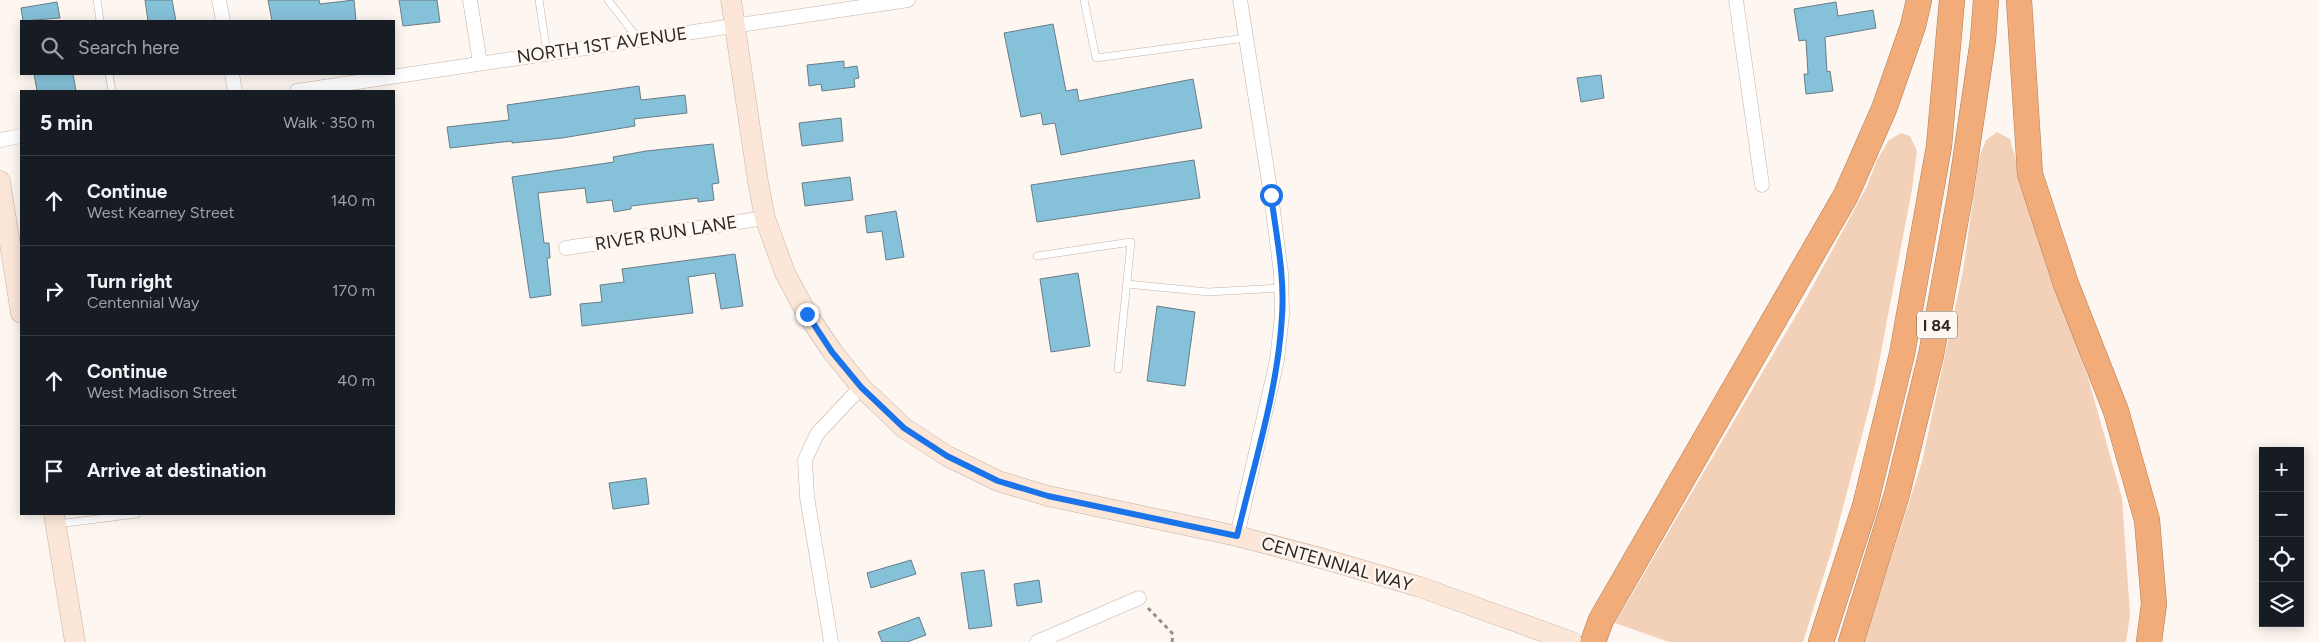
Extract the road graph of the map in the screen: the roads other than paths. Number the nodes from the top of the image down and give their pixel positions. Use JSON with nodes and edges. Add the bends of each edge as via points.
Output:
{"nodes":[{"id":1,"x":97,"y":0,"type":"edge"},
{"id":2,"x":219,"y":0,"type":"edge"},
{"id":3,"x":470,"y":0,"type":"edge"},
{"id":4,"x":539,"y":0,"type":"edge"},
{"id":5,"x":608,"y":0,"type":"edge"},
{"id":6,"x":731,"y":0,"type":"edge"},
{"id":7,"x":908,"y":0,"type":"edge"},
{"id":8,"x":1084,"y":0,"type":"edge"},
{"id":9,"x":1240,"y":0,"type":"edge"},
{"id":10,"x":1736,"y":0,"type":"edge"},
{"id":11,"x":1919,"y":0,"type":"edge"},
{"id":12,"x":1952,"y":0,"type":"edge"},
{"id":13,"x":1986,"y":0,"type":"edge"},
{"id":14,"x":2019,"y":0,"type":"edge"},
{"id":15,"x":100,"y":20,"type":"edge"},
{"id":16,"x":223,"y":20,"type":"edge"},
{"id":17,"x":736,"y":27,"type":"junction"},
{"id":18,"x":1246,"y":38,"type":"junction"},
{"id":19,"x":640,"y":40,"type":"junction"},
{"id":20,"x":547,"y":53,"type":"junction"},
{"id":21,"x":480,"y":63,"type":"junction"},
{"id":22,"x":109,"y":75,"type":"edge"},
{"id":23,"x":232,"y":75,"type":"edge"},
{"id":24,"x":112,"y":90,"type":"edge"},
{"id":25,"x":235,"y":90,"type":"edge"},
{"id":26,"x":304,"y":90,"type":"edge"},
{"id":27,"x":20,"y":136,"type":"edge"},
{"id":28,"x":0,"y":140,"type":"edge"},
{"id":29,"x":0,"y":181,"type":"edge"},
{"id":30,"x":1762,"y":185,"type":"dead end"},
{"id":31,"x":765,"y":218,"type":"junction"},
{"id":32,"x":566,"y":248,"type":"dead end"},
{"id":33,"x":17,"y":256,"type":"edge"},
{"id":34,"x":1037,"y":256,"type":"dead end"},
{"id":35,"x":1127,"y":284,"type":"junction"},
{"id":36,"x":1281,"y":288,"type":"junction"},
{"id":37,"x":20,"y":299,"type":"edge"},
{"id":38,"x":1118,"y":369,"type":"dead end"},
{"id":39,"x":861,"y":387,"type":"junction"},
{"id":40,"x":120,"y":515,"type":"edge"},
{"id":41,"x":55,"y":519,"type":"edge"},
{"id":42,"x":1237,"y":536,"type":"junction"},
{"id":43,"x":1139,"y":598,"type":"road end"},
{"id":44,"x":75,"y":642,"type":"edge"},
{"id":45,"x":831,"y":642,"type":"edge"},
{"id":46,"x":1037,"y":642,"type":"edge"},
{"id":47,"x":1572,"y":642,"type":"edge"},
{"id":48,"x":1593,"y":642,"type":"edge"},
{"id":49,"x":1821,"y":642,"type":"edge"},
{"id":50,"x":1852,"y":642,"type":"edge"},
{"id":51,"x":2149,"y":642,"type":"edge"}],
"edges":[{"from":1,"to":15,"type":"lane"},
{"from":2,"to":16,"type":"street"},
{"from":3,"to":21,"type":"street"},
{"from":4,"to":20,"type":"lane"},
{"from":5,"to":19,"type":"lane"},
{"from":6,"to":17,"type":"main road","name":"CENTENNIAL WAY"},
{"from":7,"to":17,"type":"street","name":"NORTH 1ST AVENUE"},
{"from":8,"to":18,"type":"lane","via":[[1096,58]]},
{"from":9,"to":18,"type":"street"},
{"from":10,"to":30,"type":"street"},
{"from":11,"to":48,"type":"highway","via":[[1884,109],[1846,195],[1601,620]]},
{"from":12,"to":49,"type":"highway","number":"I 84","via":[[1939,146],[1902,354],[1865,506]]},
{"from":13,"to":50,"type":"highway","number":"I 84","via":[[1960,196],[1932,355],[1897,494]]},
{"from":14,"to":51,"type":"highway","via":[[2030,174],[2066,284],[2116,412],[2147,520],[2154,604]]},
{"from":17,"to":19,"type":"street","name":"NORTH 1ST AVENUE"},
{"from":17,"to":31,"type":"main road","name":"CENTENNIAL WAY"},
{"from":18,"to":36,"type":"street","via":[[1271,195]]},
{"from":19,"to":20,"type":"street","name":"NORTH 1ST AVENUE"},
{"from":20,"to":21,"type":"street","name":"NORTH 1ST AVENUE"},
{"from":21,"to":26,"type":"street","name":"NORTH 1ST AVENUE"},
{"from":22,"to":24,"type":"lane"},
{"from":23,"to":25,"type":"street"},
{"from":27,"to":28,"type":"street"},
{"from":29,"to":33,"type":"main road"},
{"from":31,"to":32,"type":"street","name":"RIVER RUN LANE"},
{"from":31,"to":39,"type":"main road","name":"CENTENNIAL WAY","via":[[785,272],[807,314]]},
{"from":33,"to":37,"type":"main road"},
{"from":34,"to":35,"type":"lane","via":[[1131,242]]},
{"from":35,"to":36,"type":"lane","via":[[1208,292]]},
{"from":35,"to":38,"type":"lane"},
{"from":36,"to":42,"type":"street","via":[[1277,360]]},
{"from":39,"to":42,"type":"main road","name":"CENTENNIAL WAY","via":[[904,428],[947,456],[998,481],[1048,496]]},
{"from":39,"to":45,"type":"street","via":[[817,434],[805,460],[807,497]]},
{"from":40,"to":41,"type":"lane"},
{"from":41,"to":44,"type":"main road"},
{"from":42,"to":47,"type":"main road","name":"CENTENNIAL WAY","via":[[1420,587]]},
{"from":43,"to":46,"type":"street"}]}
